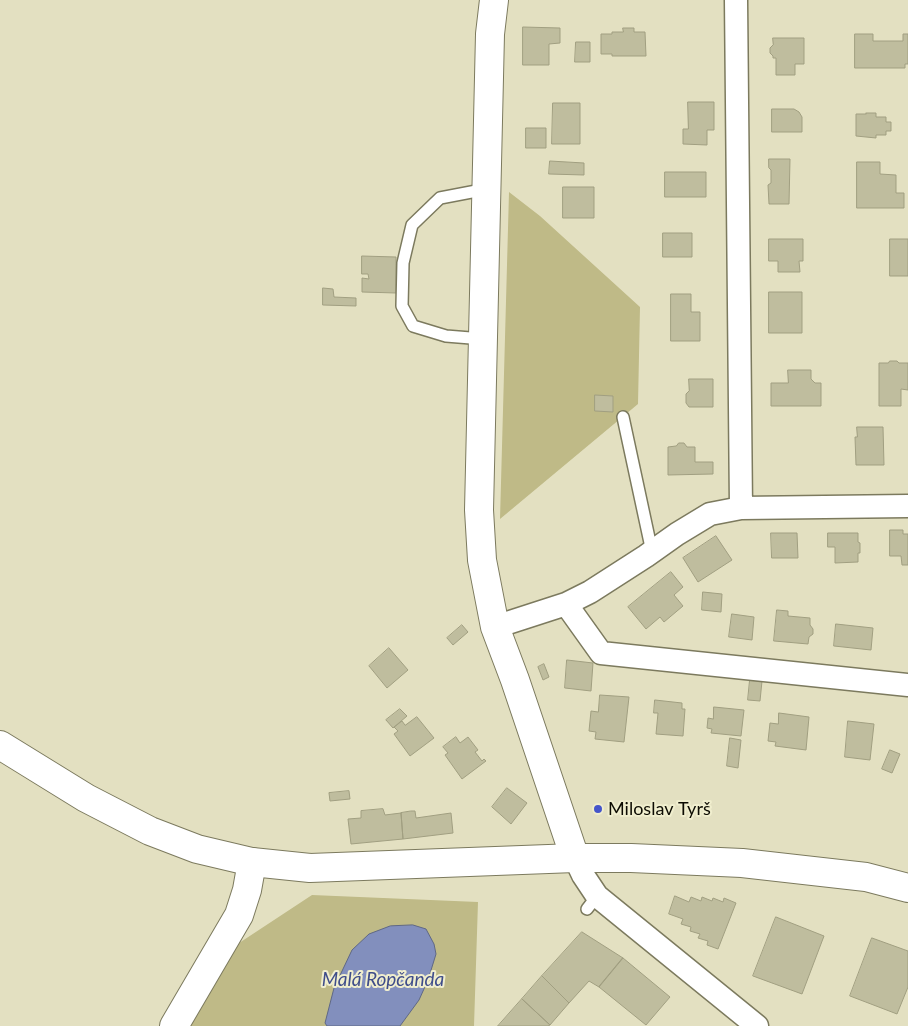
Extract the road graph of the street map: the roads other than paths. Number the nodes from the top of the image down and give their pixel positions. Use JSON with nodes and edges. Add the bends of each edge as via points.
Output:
{"nodes":[{"id":1,"x":494,"y":0,"type":"edge"},
{"id":2,"x":736,"y":0,"type":"edge"},
{"id":3,"x":487,"y":189,"type":"junction"},
{"id":4,"x":483,"y":339,"type":"junction"},
{"id":5,"x":622,"y":417,"type":"dead end"},
{"id":6,"x":908,"y":506,"type":"edge"},
{"id":7,"x":741,"y":508,"type":"junction"},
{"id":8,"x":652,"y":552,"type":"junction"},
{"id":9,"x":566,"y":604,"type":"junction"},
{"id":10,"x":495,"y":627,"type":"junction"},
{"id":11,"x":908,"y":685,"type":"edge"},
{"id":12,"x":0,"y":745,"type":"edge"},
{"id":13,"x":575,"y":858,"type":"junction"},
{"id":14,"x":252,"y":862,"type":"junction"},
{"id":15,"x":908,"y":888,"type":"edge"},
{"id":16,"x":174,"y":1026,"type":"edge"},
{"id":17,"x":757,"y":1026,"type":"edge"}],
"edges":[{"from":1,"to":3,"type":"street","via":[[490,34]]},
{"from":2,"to":7,"type":"street"},
{"from":3,"to":4,"type":"street"},
{"from":3,"to":4,"type":"lane","via":[[440,198],[412,224],[403,263],[402,306],[414,326],[446,336]]},
{"from":4,"to":10,"type":"street","via":[[480,520],[482,560]]},
{"from":5,"to":8,"type":"lane"},
{"from":6,"to":7,"type":"street"},
{"from":7,"to":8,"type":"street","via":[[710,514]]},
{"from":8,"to":9,"type":"street"},
{"from":9,"to":10,"type":"street"},
{"from":9,"to":11,"type":"street","via":[[601,653]]},
{"from":10,"to":13,"type":"street"},
{"from":12,"to":14,"type":"street","via":[[86,798],[150,831],[198,849]]},
{"from":13,"to":14,"type":"street","via":[[310,868]]},
{"from":13,"to":15,"type":"street","via":[[742,863],[866,877]]},
{"from":13,"to":17,"type":"street","via":[[592,902]]},
{"from":14,"to":16,"type":"street","via":[[239,915]]}]}
